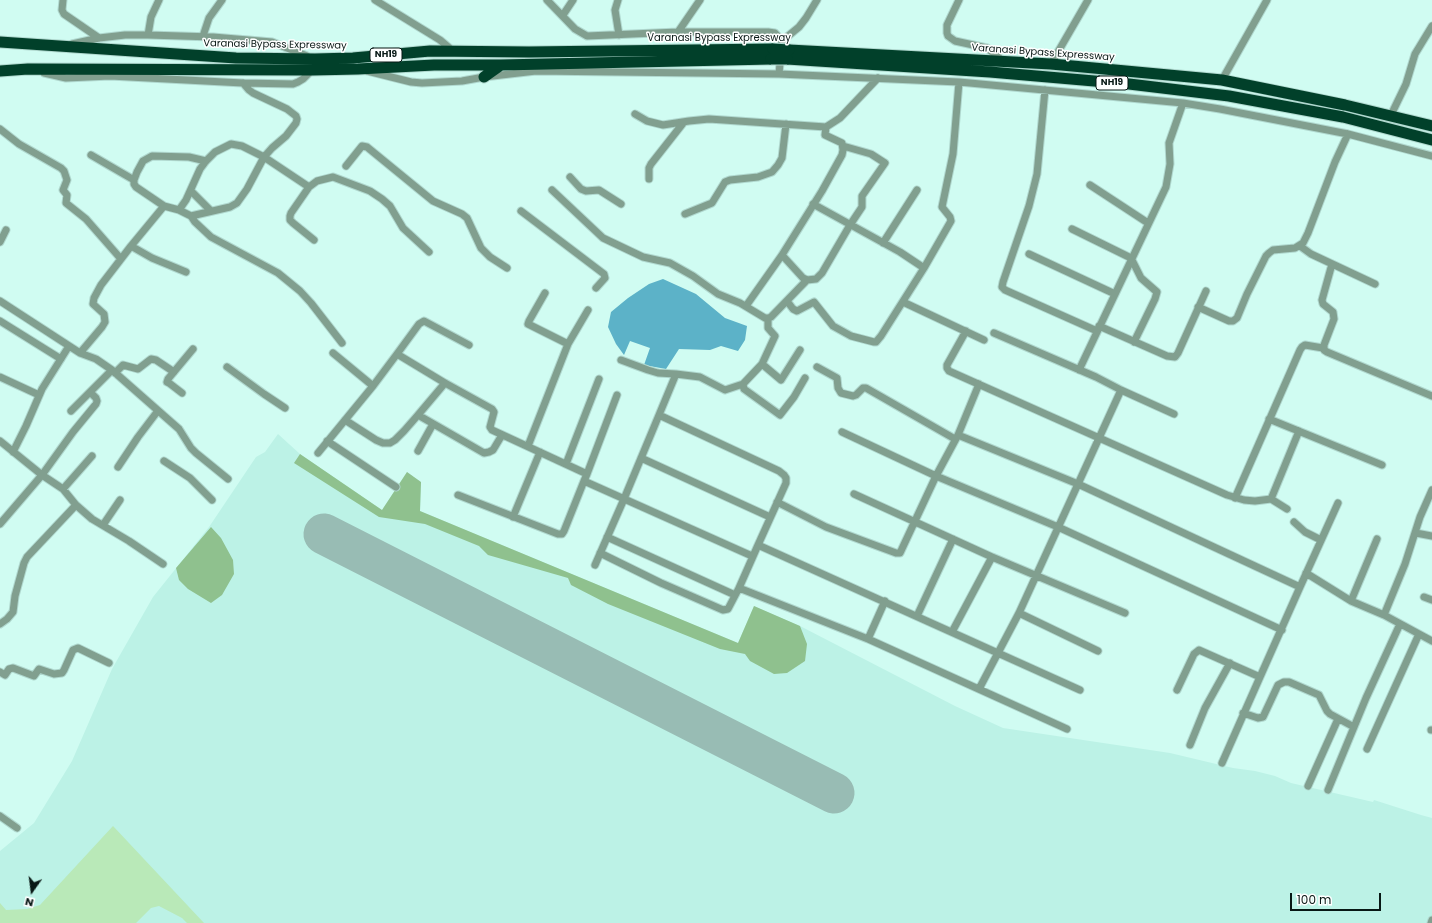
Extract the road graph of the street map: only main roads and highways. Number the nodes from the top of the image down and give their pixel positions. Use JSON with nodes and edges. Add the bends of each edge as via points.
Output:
{"nodes":[{"id":1,"x":0,"y":42,"type":"edge"},
{"id":2,"x":786,"y":50,"type":"junction"},
{"id":3,"x":772,"y":54,"type":"junction"},
{"id":4,"x":313,"y":65,"type":"junction"},
{"id":5,"x":501,"y":65,"type":"junction"},
{"id":6,"x":0,"y":71,"type":"edge"},
{"id":7,"x":484,"y":77,"type":"road end"},
{"id":8,"x":1432,"y":126,"type":"edge"},
{"id":9,"x":1432,"y":140,"type":"edge"}],
"edges":[{"from":1,"to":4,"type":"highway","name":"Varanasi Bypass Expressway","number":"NH19"},
{"from":2,"to":3,"type":"highway","name":"Varanasi Bypass Expressway","number":"NH19","bridge":true},
{"from":2,"to":8,"type":"highway","name":"Varanasi Bypass Expressway","number":"NH19","via":[[1050,64],[1222,80]]},
{"from":2,"to":9,"type":"highway","name":"Varanasi Bypass Expressway","number":"NH19","via":[[1229,96],[1343,117]]},
{"from":3,"to":4,"type":"highway","name":"Varanasi Bypass Expressway","number":"NH19","via":[[430,51],[353,58]]},
{"from":3,"to":5,"type":"highway","name":"Varanasi Bypass Expressway","number":"NH19"},
{"from":4,"to":5,"type":"highway","name":"Varanasi Bypass Expressway","number":"NH19","via":[[358,69]]},
{"from":4,"to":6,"type":"highway","name":"Varanasi Bypass Expressway","number":"NH19"},
{"from":5,"to":7,"type":"highway"}]}
